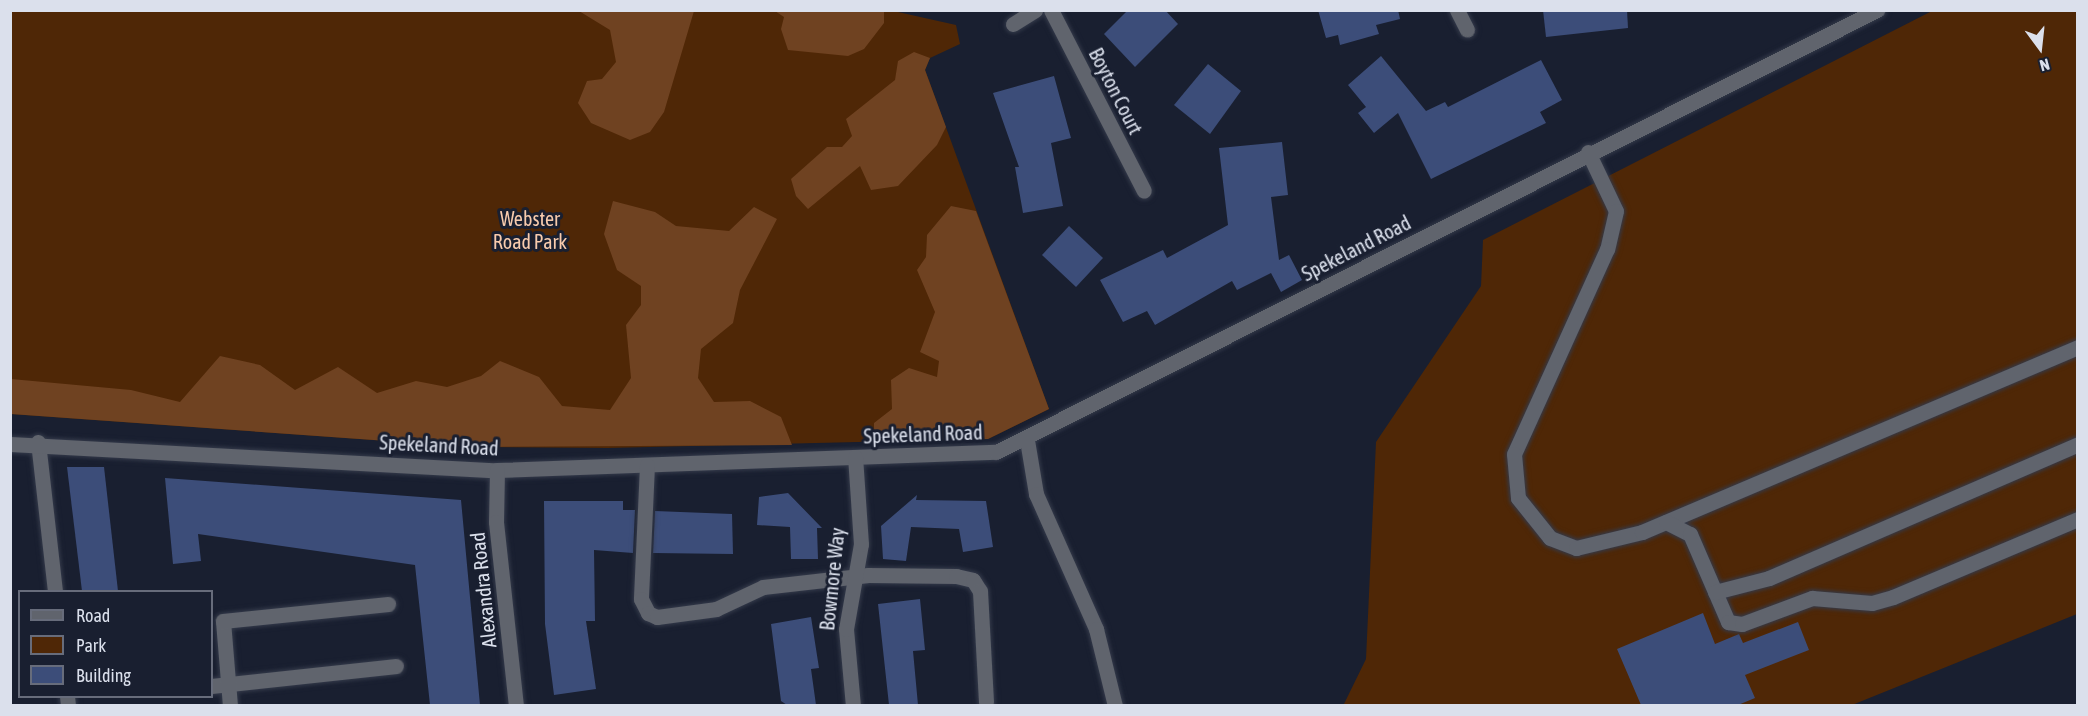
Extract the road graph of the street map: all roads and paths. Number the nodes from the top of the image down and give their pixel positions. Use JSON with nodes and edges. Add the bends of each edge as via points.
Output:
{"nodes":[{"id":1,"x":1035,"y":10,"type":"edge"},
{"id":2,"x":1051,"y":10,"type":"edge"},
{"id":3,"x":1457,"y":10,"type":"edge"},
{"id":4,"x":1877,"y":10,"type":"edge"},
{"id":5,"x":1013,"y":24,"type":"dead end"},
{"id":6,"x":1467,"y":30,"type":"dead end"},
{"id":7,"x":1588,"y":152,"type":"junction"},
{"id":8,"x":1144,"y":191,"type":"dead end"},
{"id":9,"x":2078,"y":346,"type":"edge"},
{"id":10,"x":1027,"y":440,"type":"junction"},
{"id":11,"x":38,"y":442,"type":"junction"},
{"id":12,"x":10,"y":444,"type":"edge"},
{"id":13,"x":2078,"y":444,"type":"edge"},
{"id":14,"x":855,"y":457,"type":"junction"},
{"id":15,"x":647,"y":465,"type":"junction"},
{"id":16,"x":497,"y":470,"type":"junction"},
{"id":17,"x":2078,"y":519,"type":"edge"},
{"id":18,"x":1666,"y":522,"type":"junction"},
{"id":19,"x":853,"y":576,"type":"junction"},
{"id":20,"x":55,"y":590,"type":"edge"},
{"id":21,"x":1714,"y":592,"type":"junction"},
{"id":22,"x":388,"y":604,"type":"dead end"},
{"id":23,"x":396,"y":666,"type":"dead end"},
{"id":24,"x":229,"y":684,"type":"junction"},
{"id":25,"x":213,"y":686,"type":"edge"},
{"id":26,"x":986,"y":702,"type":"dead end"},
{"id":27,"x":230,"y":705,"type":"edge"},
{"id":28,"x":516,"y":705,"type":"edge"},
{"id":29,"x":853,"y":705,"type":"edge"},
{"id":30,"x":1115,"y":705,"type":"edge"}],
"edges":[{"from":1,"to":5,"type":"street"},
{"from":2,"to":8,"type":"street","name":"Boyton Court"},
{"from":3,"to":6,"type":"street"},
{"from":4,"to":7,"type":"street","name":"Spekeland Road"},
{"from":7,"to":10,"type":"street","name":"Spekeland Road"},
{"from":7,"to":18,"type":"street","via":[[1616,211],[1607,249],[1514,454],[1518,498],[1550,538],[1576,548]]},
{"from":9,"to":18,"type":"street"},
{"from":10,"to":14,"type":"street","name":"Spekeland Road","via":[[996,452]]},
{"from":10,"to":30,"type":"street","via":[[1036,494],[1096,629]]},
{"from":11,"to":12,"type":"street","name":"Spekeland Road"},
{"from":11,"to":16,"type":"street","name":"Spekeland Road"},
{"from":11,"to":20,"type":"street"},
{"from":13,"to":21,"type":"street","via":[[1769,578]]},
{"from":14,"to":15,"type":"street","name":"Spekeland Road"},
{"from":14,"to":19,"type":"street","name":"Bowmore Way","via":[[861,544]]},
{"from":15,"to":16,"type":"street","name":"Spekeland Road"},
{"from":15,"to":19,"type":"street","via":[[641,599],[648,613],[657,617],[716,609],[764,587]]},
{"from":16,"to":28,"type":"street","name":"Alexandra Road","via":[[496,522]]},
{"from":17,"to":21,"type":"street","via":[[1872,603],[1812,598],[1742,624],[1728,622]]},
{"from":18,"to":21,"type":"street","via":[[1690,534]]},
{"from":19,"to":26,"type":"street","via":[[956,576],[973,580],[982,605]]},
{"from":19,"to":29,"type":"street","name":"Bowmore Way","via":[[846,629]]},
{"from":22,"to":24,"type":"street","via":[[223,621]]},
{"from":23,"to":24,"type":"street"},
{"from":24,"to":25,"type":"street"},
{"from":24,"to":27,"type":"street"}]}
